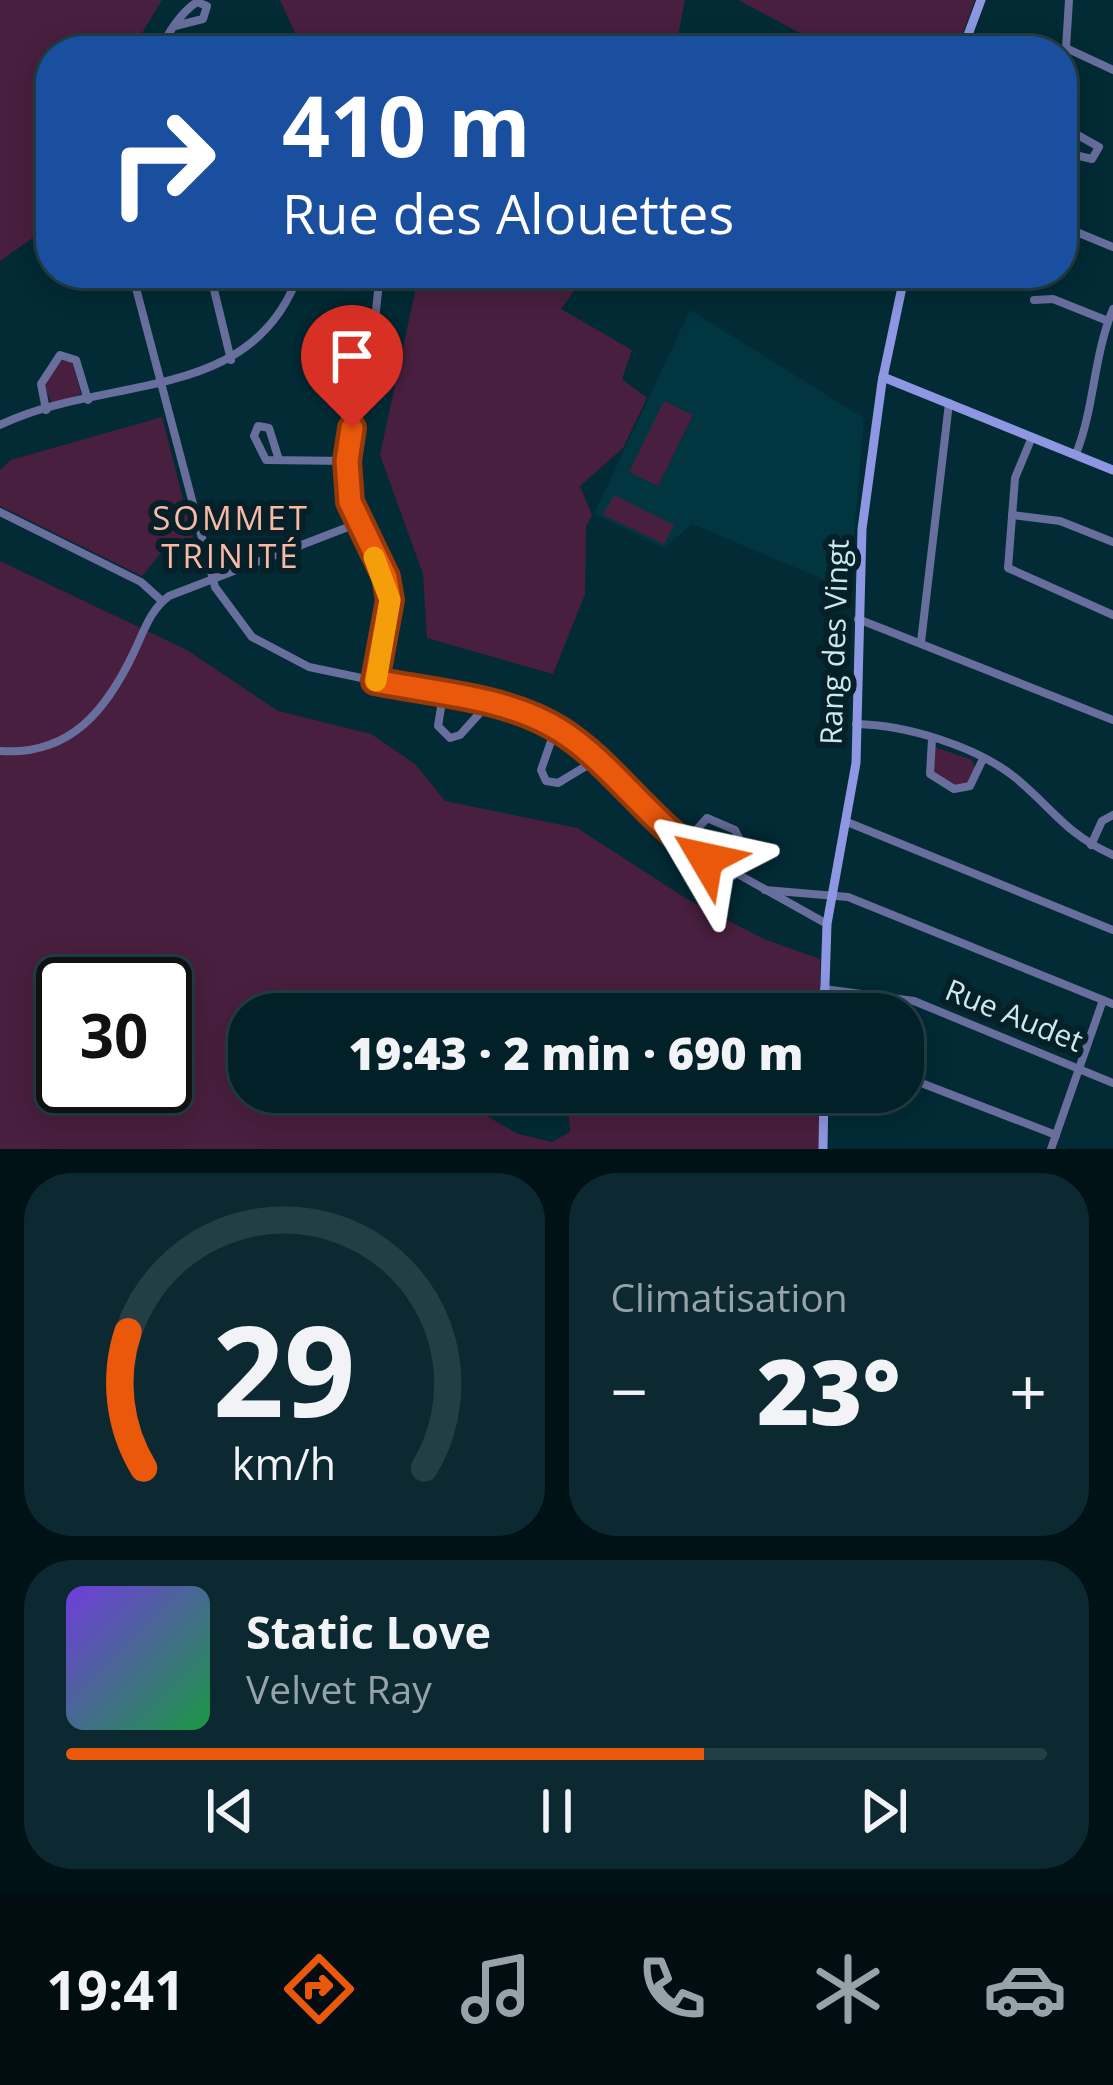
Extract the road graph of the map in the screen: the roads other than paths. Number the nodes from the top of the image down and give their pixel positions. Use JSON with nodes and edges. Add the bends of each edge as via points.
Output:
{"nodes":[{"id":1,"x":980,"y":0,"type":"edge"},
{"id":2,"x":1069,"y":0,"type":"edge"},
{"id":3,"x":176,"y":26,"type":"dead end"},
{"id":4,"x":170,"y":36,"type":"edge"},
{"id":5,"x":967,"y":36,"type":"edge"},
{"id":6,"x":1066,"y":36,"type":"edge"},
{"id":7,"x":1077,"y":53,"type":"edge"},
{"id":8,"x":1113,"y":70,"type":"edge"},
{"id":9,"x":1077,"y":135,"type":"edge"},
{"id":10,"x":1077,"y":156,"type":"edge"},
{"id":11,"x":1077,"y":232,"type":"edge"},
{"id":12,"x":1113,"y":247,"type":"edge"},
{"id":13,"x":136,"y":288,"type":"edge"},
{"id":14,"x":214,"y":288,"type":"edge"},
{"id":15,"x":291,"y":288,"type":"edge"},
{"id":16,"x":378,"y":288,"type":"edge"},
{"id":17,"x":902,"y":288,"type":"edge"},
{"id":18,"x":1034,"y":300,"type":"dead end"},
{"id":19,"x":1113,"y":309,"type":"edge"},
{"id":20,"x":1108,"y":321,"type":"junction"},
{"id":21,"x":231,"y":360,"type":"junction"},
{"id":22,"x":883,"y":377,"type":"junction"},
{"id":23,"x":161,"y":381,"type":"junction"},
{"id":24,"x":88,"y":400,"type":"junction"},
{"id":25,"x":950,"y":403,"type":"junction"},
{"id":26,"x":46,"y":410,"type":"junction"},
{"id":27,"x":0,"y":425,"type":"edge"},
{"id":28,"x":1032,"y":437,"type":"junction"},
{"id":29,"x":1076,"y":454,"type":"junction"},
{"id":30,"x":279,"y":460,"type":"junction"},
{"id":31,"x":347,"y":461,"type":"junction"},
{"id":32,"x":1113,"y":470,"type":"edge"},
{"id":33,"x":0,"y":512,"type":"edge"},
{"id":34,"x":1012,"y":515,"type":"junction"},
{"id":35,"x":356,"y":524,"type":"junction"},
{"id":36,"x":1113,"y":542,"type":"edge"},
{"id":37,"x":212,"y":578,"type":"junction"},
{"id":38,"x":162,"y":601,"type":"junction"},
{"id":39,"x":1113,"y":615,"type":"edge"},
{"id":40,"x":857,"y":618,"type":"junction"},
{"id":41,"x":921,"y":642,"type":"junction"},
{"id":42,"x":375,"y":681,"type":"junction"},
{"id":43,"x":442,"y":695,"type":"junction"},
{"id":44,"x":488,"y":704,"type":"junction"},
{"id":45,"x":1113,"y":721,"type":"edge"},
{"id":46,"x":856,"y":724,"type":"junction"},
{"id":47,"x":556,"y":728,"type":"junction"},
{"id":48,"x":932,"y":740,"type":"junction"},
{"id":49,"x":0,"y":751,"type":"edge"},
{"id":50,"x":596,"y":760,"type":"junction"},
{"id":51,"x":982,"y":760,"type":"junction"},
{"id":52,"x":1113,"y":815,"type":"edge"},
{"id":53,"x":847,"y":822,"type":"junction"},
{"id":54,"x":684,"y":844,"type":"junction"},
{"id":55,"x":1091,"y":845,"type":"junction"},
{"id":56,"x":1113,"y":855,"type":"edge"},
{"id":57,"x":733,"y":876,"type":"junction"},
{"id":58,"x":752,"y":886,"type":"junction"},
{"id":59,"x":832,"y":895,"type":"junction"},
{"id":60,"x":826,"y":924,"type":"junction"},
{"id":61,"x":1113,"y":930,"type":"edge"},
{"id":62,"x":824,"y":989,"type":"junction"},
{"id":63,"x":824,"y":993,"type":"edge"},
{"id":64,"x":1108,"y":1002,"type":"edge"},
{"id":65,"x":1076,"y":1068,"type":"junction"},
{"id":66,"x":1113,"y":1083,"type":"edge"},
{"id":67,"x":924,"y":1084,"type":"edge"},
{"id":68,"x":824,"y":1113,"type":"edge"},
{"id":69,"x":1056,"y":1135,"type":"junction"},
{"id":70,"x":823,"y":1149,"type":"edge"},
{"id":71,"x":1051,"y":1149,"type":"edge"}],
"edges":[{"from":1,"to":5,"type":"street"},
{"from":2,"to":6,"type":"street"},
{"from":3,"to":4,"type":"street"},
{"from":7,"to":8,"type":"street"},
{"from":9,"to":10,"type":"street","via":[[1099,147],[1092,159]]},
{"from":11,"to":12,"type":"street"},
{"from":13,"to":23,"type":"street"},
{"from":14,"to":21,"type":"street"},
{"from":15,"to":21,"type":"street","via":[[275,322]]},
{"from":16,"to":31,"type":"street"},
{"from":17,"to":22,"type":"street","name":"Rang des Vingt"},
{"from":18,"to":20,"type":"street","via":[[1053,299]]},
{"from":19,"to":20,"type":"street"},
{"from":20,"to":29,"type":"street"},
{"from":21,"to":23,"type":"street"},
{"from":22,"to":25,"type":"street"},
{"from":22,"to":40,"type":"street","name":"Rang des Vingt"},
{"from":23,"to":24,"type":"street"},
{"from":23,"to":37,"type":"street"},
{"from":24,"to":26,"type":"street"},
{"from":24,"to":26,"type":"street","via":[[77,362],[62,354],[41,382]]},
{"from":25,"to":28,"type":"street"},
{"from":25,"to":41,"type":"street"},
{"from":26,"to":27,"type":"street"},
{"from":28,"to":29,"type":"street"},
{"from":28,"to":34,"type":"street","via":[[1017,470]]},
{"from":29,"to":32,"type":"street"},
{"from":30,"to":30,"type":"street","via":[[268,428],[258,426],[261,455]]},
{"from":30,"to":31,"type":"street"},
{"from":31,"to":35,"type":"street"},
{"from":33,"to":38,"type":"street","via":[[141,582]]},
{"from":34,"to":36,"type":"street","via":[[1055,520]]},
{"from":34,"to":39,"type":"street","via":[[1011,573]]},
{"from":35,"to":37,"type":"street"},
{"from":35,"to":42,"type":"street","via":[[389,591]]},
{"from":37,"to":38,"type":"street"},
{"from":37,"to":42,"type":"street","via":[[232,615],[268,650]]},
{"from":38,"to":49,"type":"street","via":[[112,696],[86,726],[44,747]]},
{"from":40,"to":41,"type":"street"},
{"from":40,"to":46,"type":"street","name":"Rang des Vingt"},
{"from":41,"to":45,"type":"street"},
{"from":42,"to":43,"type":"street"},
{"from":43,"to":44,"type":"street"},
{"from":43,"to":44,"type":"street","via":[[438,728],[450,738]]},
{"from":44,"to":47,"type":"street"},
{"from":46,"to":48,"type":"street"},
{"from":46,"to":53,"type":"street","name":"Rang des Vingt"},
{"from":47,"to":50,"type":"street"},
{"from":47,"to":50,"type":"street","via":[[541,770],[546,782]]},
{"from":48,"to":51,"type":"street"},
{"from":48,"to":51,"type":"street","via":[[929,774],[953,789],[970,786]]},
{"from":50,"to":54,"type":"street"},
{"from":51,"to":55,"type":"street","via":[[1014,777]]},
{"from":52,"to":55,"type":"street"},
{"from":53,"to":59,"type":"street","name":"Rang des Vingt"},
{"from":53,"to":61,"type":"street"},
{"from":54,"to":57,"type":"street"},
{"from":54,"to":57,"type":"street","via":[[709,818],[735,830]]},
{"from":55,"to":56,"type":"street"},
{"from":57,"to":58,"type":"street"},
{"from":58,"to":59,"type":"street"},
{"from":58,"to":60,"type":"street"},
{"from":59,"to":60,"type":"street","name":"Rang des Vingt"},
{"from":59,"to":64,"type":"street"},
{"from":60,"to":62,"type":"street","name":"Rang des Vingt"},
{"from":62,"to":63,"type":"street","name":"Rang des Vingt"},
{"from":62,"to":65,"type":"street","name":"Rue Audet","via":[[914,1001]]},
{"from":64,"to":65,"type":"street"},
{"from":65,"to":66,"type":"street","name":"Rue Audet"},
{"from":65,"to":69,"type":"street"},
{"from":67,"to":69,"type":"street"},
{"from":68,"to":70,"type":"street"},
{"from":69,"to":71,"type":"street"}]}
